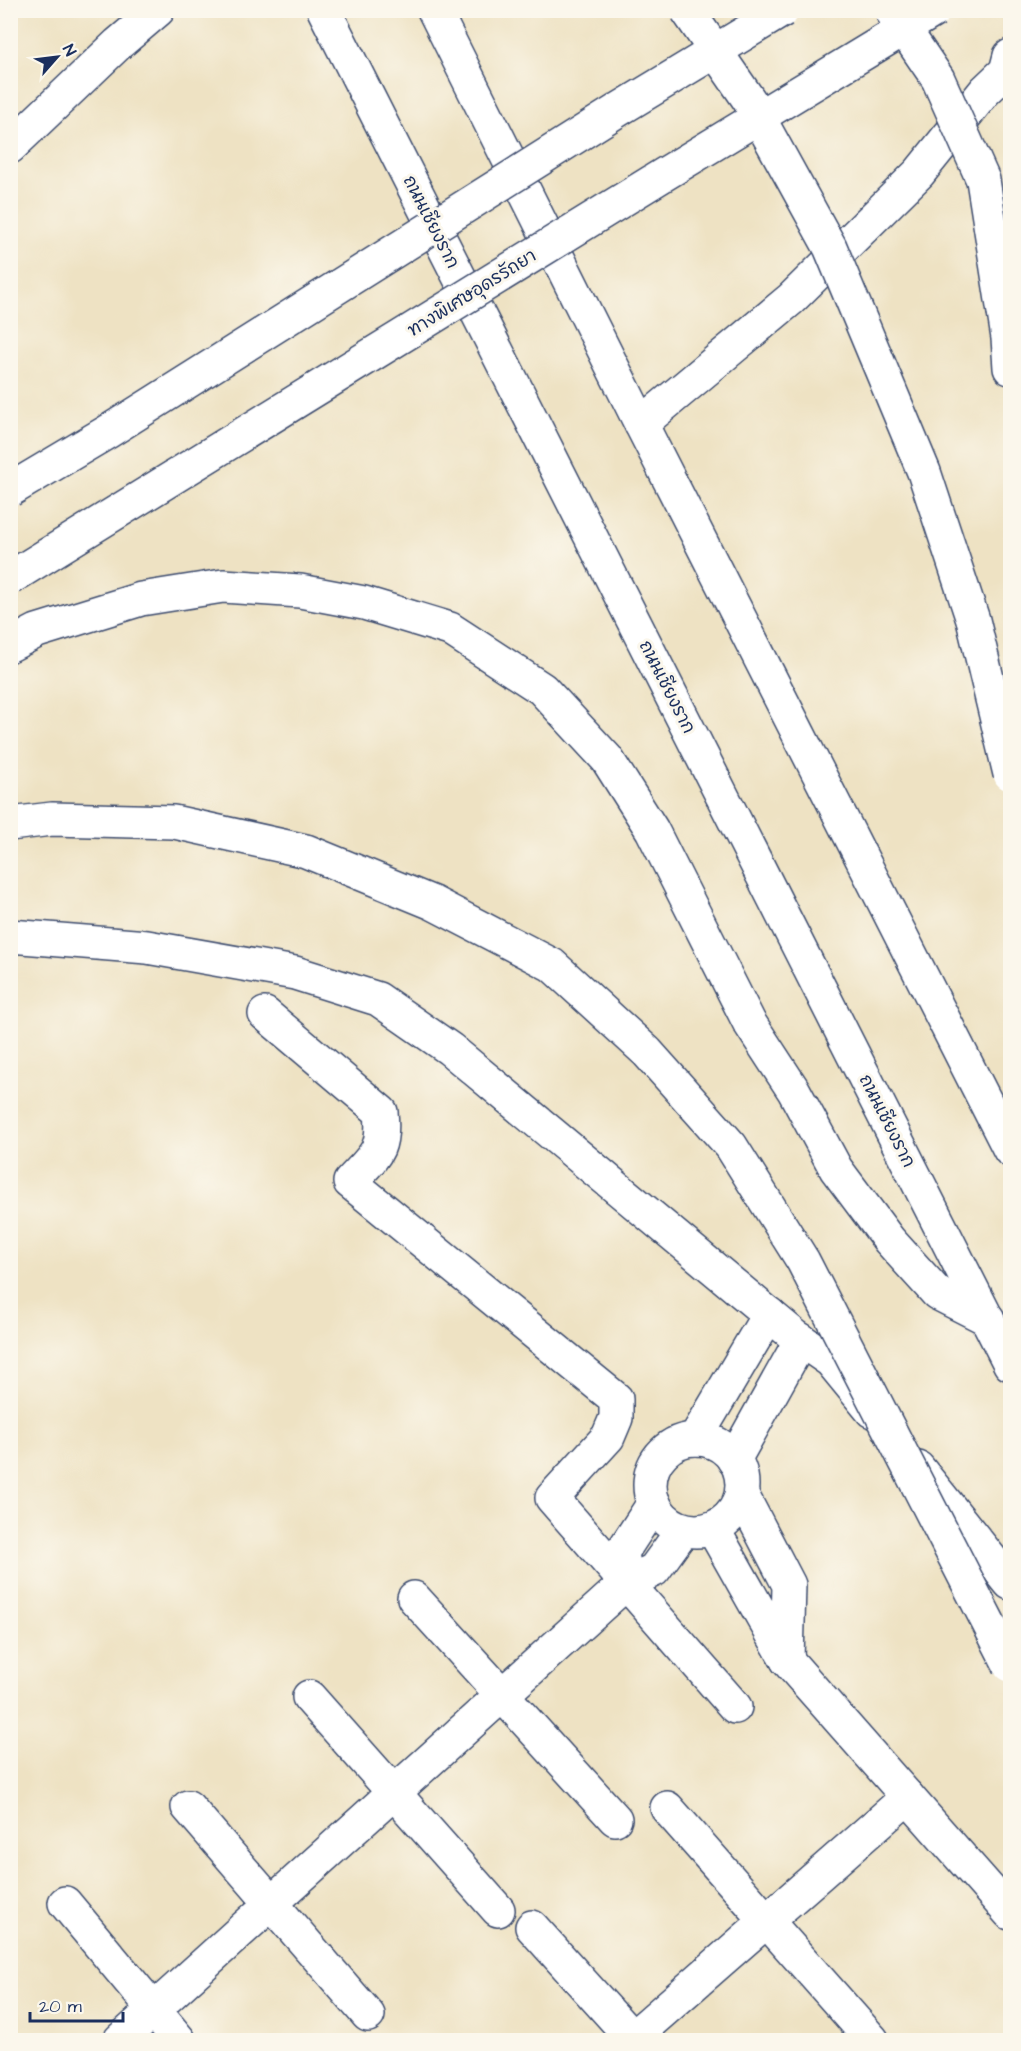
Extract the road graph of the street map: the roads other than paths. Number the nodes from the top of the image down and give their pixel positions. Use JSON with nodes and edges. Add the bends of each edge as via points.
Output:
{"nodes":[{"id":1,"x":158,"y":10,"type":"edge"},
{"id":2,"x":324,"y":10,"type":"edge"},
{"id":3,"x":434,"y":10,"type":"edge"},
{"id":4,"x":687,"y":10,"type":"edge"},
{"id":5,"x":783,"y":10,"type":"edge"},
{"id":6,"x":891,"y":10,"type":"edge"},
{"id":7,"x":935,"y":10,"type":"edge"},
{"id":8,"x":1009,"y":67,"type":"edge"},
{"id":9,"x":10,"y":147,"type":"edge"},
{"id":10,"x":1011,"y":368,"type":"edge"},
{"id":11,"x":641,"y":424,"type":"junction"},
{"id":12,"x":10,"y":490,"type":"edge"},
{"id":13,"x":10,"y":578,"type":"edge"},
{"id":14,"x":10,"y":645,"type":"edge"},
{"id":15,"x":1011,"y":774,"type":"edge"},
{"id":16,"x":10,"y":824,"type":"edge"},
{"id":17,"x":10,"y":936,"type":"edge"},
{"id":18,"x":265,"y":1014,"type":"dead end"},
{"id":19,"x":1011,"y":1150,"type":"edge"},
{"id":20,"x":769,"y":1314,"type":"junction"},
{"id":21,"x":988,"y":1319,"type":"junction"},
{"id":22,"x":801,"y":1340,"type":"junction"},
{"id":23,"x":1011,"y":1364,"type":"edge"},
{"id":24,"x":695,"y":1439,"type":"junction"},
{"id":25,"x":734,"y":1460,"type":"junction"},
{"id":26,"x":742,"y":1495,"type":"junction"},
{"id":27,"x":654,"y":1503,"type":"junction"},
{"id":28,"x":698,"y":1530,"type":"junction"},
{"id":29,"x":626,"y":1583,"type":"junction"},
{"id":30,"x":1011,"y":1583,"type":"edge"},
{"id":31,"x":414,"y":1598,"type":"dead end"},
{"id":32,"x":787,"y":1660,"type":"junction"},
{"id":33,"x":1011,"y":1665,"type":"edge"},
{"id":34,"x":502,"y":1695,"type":"junction"},
{"id":35,"x":309,"y":1697,"type":"dead end"},
{"id":36,"x":735,"y":1707,"type":"dead end"},
{"id":37,"x":394,"y":1793,"type":"junction"},
{"id":38,"x":908,"y":1797,"type":"junction"},
{"id":39,"x":188,"y":1807,"type":"dead end"},
{"id":40,"x":667,"y":1808,"type":"dead end"},
{"id":41,"x":615,"y":1819,"type":"dead end"},
{"id":42,"x":65,"y":1903,"type":"dead end"},
{"id":43,"x":272,"y":1904,"type":"junction"},
{"id":44,"x":498,"y":1910,"type":"dead end"},
{"id":45,"x":1011,"y":1913,"type":"edge"},
{"id":46,"x":767,"y":1921,"type":"junction"},
{"id":47,"x":532,"y":1927,"type":"dead end"},
{"id":48,"x":154,"y":2010,"type":"junction"},
{"id":49,"x":368,"y":2015,"type":"dead end"},
{"id":50,"x":120,"y":2040,"type":"edge"},
{"id":51,"x":179,"y":2040,"type":"edge"},
{"id":52,"x":632,"y":2040,"type":"edge"},
{"id":53,"x":872,"y":2040,"type":"edge"}],
"edges":[{"from":1,"to":9,"type":"main road"},
{"from":2,"to":21,"type":"main road","name":"ถนนเชียงราก"},
{"from":3,"to":11,"type":"main road"},
{"from":4,"to":15,"type":"main road","bridge":true,"via":[[750,100],[831,247],[924,472],[974,620]]},
{"from":5,"to":12,"type":"main road","bridge":true},
{"from":6,"to":10,"type":"main road","bridge":true,"via":[[938,79],[983,180]]},
{"from":7,"to":13,"type":"main road","name":"ทางพิเศษอุดรรัถยา","bridge":true},
{"from":8,"to":11,"type":"main road","via":[[919,173],[791,299]]},
{"from":11,"to":19,"type":"main road"},
{"from":14,"to":21,"type":"main road","via":[[36,631],[141,599],[223,586],[300,591],[364,603],[450,629],[542,689],[607,759],[652,830],[749,1022],[794,1091],[836,1169],[889,1240],[937,1293]]},
{"from":16,"to":33,"type":"main road","bridge":true,"via":[[52,819],[174,822],[306,851],[434,903],[552,965],[647,1052],[731,1146],[802,1261]]},
{"from":17,"to":20,"type":"main road","via":[[147,947],[295,973],[378,999],[450,1048]]},
{"from":18,"to":29,"type":"main road","via":[[381,1112],[383,1132],[378,1152],[351,1182],[616,1399],[616,1418],[608,1437],[552,1498]]},
{"from":20,"to":22,"type":"main road"},
{"from":20,"to":24,"type":"main road"},
{"from":21,"to":23,"type":"main road","name":"ถนนเชียงราก"},
{"from":22,"to":25,"type":"main road"},
{"from":22,"to":30,"type":"main road","via":[[831,1361]]},
{"from":24,"to":25,"type":"main road","via":[[717,1443]]},
{"from":24,"to":27,"type":"main road","via":[[672,1445],[660,1455],[650,1484]]},
{"from":25,"to":26,"type":"main road","via":[[742,1480]]},
{"from":26,"to":28,"type":"main road","via":[[726,1521]]},
{"from":26,"to":32,"type":"main road","via":[[789,1585]]},
{"from":27,"to":28,"type":"main road","via":[[669,1523]]},
{"from":27,"to":29,"type":"main road","via":[[622,1552]]},
{"from":28,"to":29,"type":"main road","via":[[654,1570]]},
{"from":28,"to":32,"type":"main road"},
{"from":29,"to":34,"type":"main road"},
{"from":29,"to":36,"type":"main road"},
{"from":31,"to":34,"type":"main road"},
{"from":32,"to":38,"type":"main road"},
{"from":34,"to":37,"type":"main road"},
{"from":34,"to":41,"type":"main road"},
{"from":35,"to":37,"type":"main road"},
{"from":37,"to":43,"type":"main road"},
{"from":37,"to":44,"type":"main road"},
{"from":38,"to":45,"type":"main road"},
{"from":38,"to":46,"type":"main road"},
{"from":39,"to":43,"type":"main road"},
{"from":40,"to":46,"type":"main road"},
{"from":42,"to":48,"type":"main road"},
{"from":43,"to":48,"type":"main road"},
{"from":43,"to":49,"type":"main road"},
{"from":46,"to":52,"type":"main road"},
{"from":46,"to":53,"type":"main road"},
{"from":47,"to":52,"type":"main road"},
{"from":48,"to":50,"type":"main road"},
{"from":48,"to":51,"type":"main road"}]}
